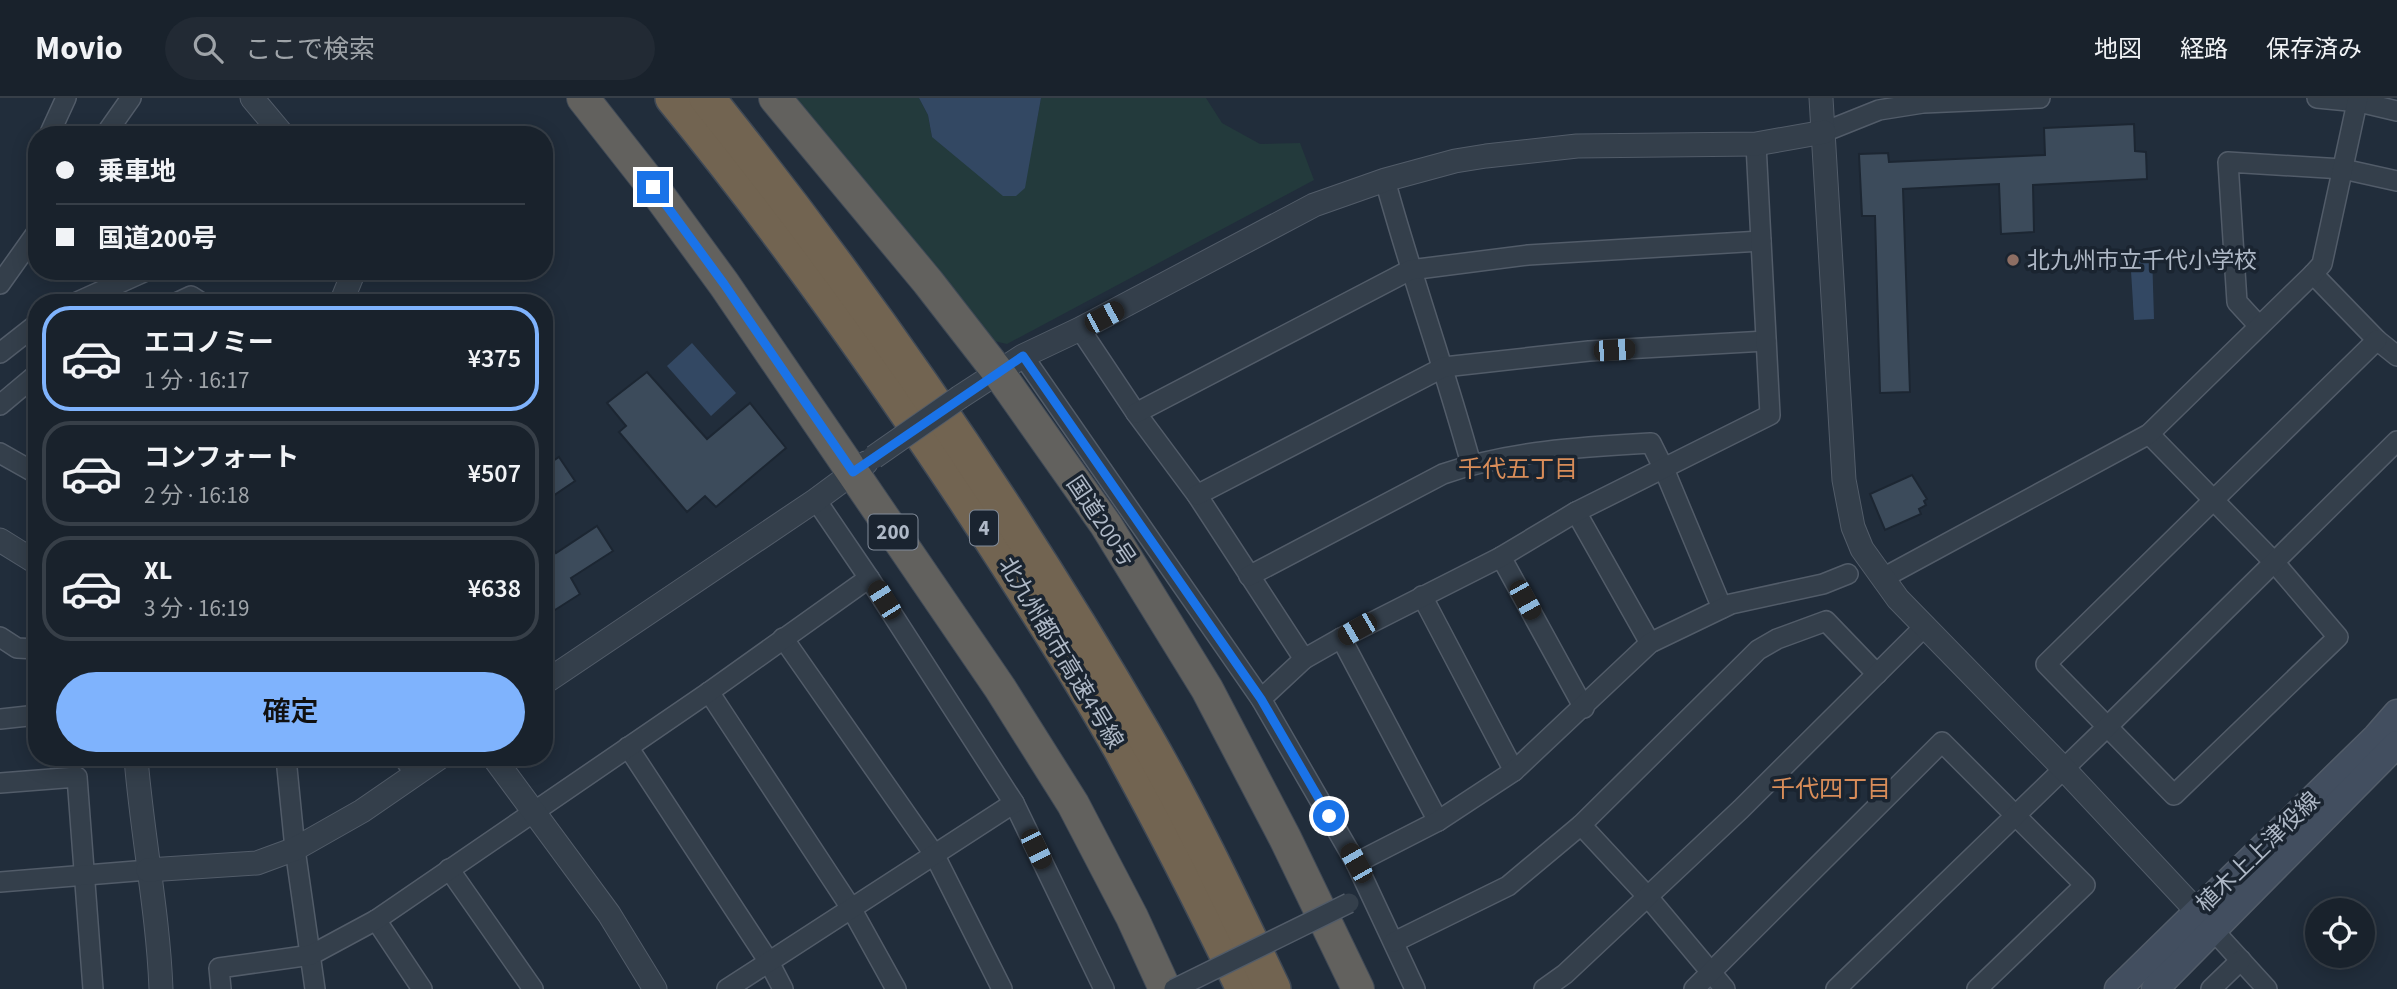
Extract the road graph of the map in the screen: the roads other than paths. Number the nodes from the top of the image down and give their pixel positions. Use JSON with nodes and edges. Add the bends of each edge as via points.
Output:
{"nodes":[{"id":1,"x":66,"y":98,"type":"edge"},
{"id":2,"x":131,"y":98,"type":"edge"},
{"id":3,"x":253,"y":98,"type":"edge"},
{"id":4,"x":583,"y":98,"type":"edge"},
{"id":5,"x":673,"y":98,"type":"edge"},
{"id":6,"x":707,"y":98,"type":"edge"},
{"id":7,"x":775,"y":98,"type":"edge"},
{"id":8,"x":1821,"y":98,"type":"edge"},
{"id":9,"x":2040,"y":98,"type":"edge"},
{"id":10,"x":2317,"y":98,"type":"edge"},
{"id":11,"x":2358,"y":100,"type":"edge"},
{"id":12,"x":2397,"y":111,"type":"edge"},
{"id":13,"x":54,"y":126,"type":"edge"},
{"id":14,"x":111,"y":126,"type":"edge"},
{"id":15,"x":276,"y":126,"type":"edge"},
{"id":16,"x":1824,"y":131,"type":"junction"},
{"id":17,"x":1756,"y":144,"type":"junction"},
{"id":18,"x":2343,"y":169,"type":"junction"},
{"id":19,"x":1385,"y":180,"type":"junction"},
{"id":20,"x":2397,"y":181,"type":"edge"},
{"id":21,"x":1761,"y":241,"type":"junction"},
{"id":22,"x":28,"y":245,"type":"edge"},
{"id":23,"x":1410,"y":270,"type":"junction"},
{"id":24,"x":2313,"y":274,"type":"junction"},
{"id":25,"x":126,"y":280,"type":"edge"},
{"id":26,"x":0,"y":284,"type":"edge"},
{"id":27,"x":95,"y":294,"type":"edge"},
{"id":28,"x":2259,"y":326,"type":"junction"},
{"id":29,"x":1080,"y":329,"type":"junction"},
{"id":30,"x":28,"y":331,"type":"edge"},
{"id":31,"x":2377,"y":340,"type":"junction"},
{"id":32,"x":1766,"y":341,"type":"junction"},
{"id":33,"x":0,"y":352,"type":"edge"},
{"id":34,"x":2397,"y":356,"type":"edge"},
{"id":35,"x":1010,"y":364,"type":"junction"},
{"id":36,"x":1444,"y":367,"type":"junction"},
{"id":37,"x":28,"y":382,"type":"edge"},
{"id":38,"x":0,"y":405,"type":"edge"},
{"id":39,"x":1136,"y":413,"type":"junction"},
{"id":40,"x":2149,"y":434,"type":"junction"},
{"id":41,"x":2397,"y":441,"type":"edge"},
{"id":42,"x":0,"y":453,"type":"edge"},
{"id":43,"x":1471,"y":464,"type":"junction"},
{"id":44,"x":863,"y":465,"type":"junction"},
{"id":45,"x":28,"y":469,"type":"edge"},
{"id":46,"x":1664,"y":469,"type":"junction"},
{"id":47,"x":1197,"y":495,"type":"junction"},
{"id":48,"x":816,"y":500,"type":"junction"},
{"id":49,"x":2211,"y":500,"type":"junction"},
{"id":50,"x":1576,"y":512,"type":"junction"},
{"id":51,"x":0,"y":540,"type":"edge"},
{"id":52,"x":28,"y":557,"type":"edge"},
{"id":53,"x":1501,"y":557,"type":"junction"},
{"id":54,"x":2274,"y":562,"type":"junction"},
{"id":55,"x":1848,"y":574,"type":"dead end"},
{"id":56,"x":1249,"y":576,"type":"junction"},
{"id":57,"x":869,"y":578,"type":"junction"},
{"id":58,"x":1883,"y":578,"type":"junction"},
{"id":59,"x":1422,"y":596,"type":"junction"},
{"id":60,"x":1722,"y":608,"type":"junction"},
{"id":61,"x":1925,"y":626,"type":"junction"},
{"id":62,"x":0,"y":638,"type":"edge"},
{"id":63,"x":783,"y":638,"type":"junction"},
{"id":64,"x":1341,"y":638,"type":"junction"},
{"id":65,"x":1650,"y":643,"type":"junction"},
{"id":66,"x":28,"y":649,"type":"edge"},
{"id":67,"x":1304,"y":659,"type":"junction"},
{"id":68,"x":1877,"y":674,"type":"junction"},
{"id":69,"x":553,"y":677,"type":"edge"},
{"id":70,"x":709,"y":692,"type":"junction"},
{"id":71,"x":1261,"y":699,"type":"junction"},
{"id":72,"x":1584,"y":708,"type":"junction"},
{"id":73,"x":2397,"y":713,"type":"edge"},
{"id":74,"x":28,"y":716,"type":"edge"},
{"id":75,"x":0,"y":719,"type":"edge"},
{"id":76,"x":2108,"y":726,"type":"junction"},
{"id":77,"x":2397,"y":744,"type":"edge"},
{"id":78,"x":628,"y":747,"type":"junction"},
{"id":79,"x":137,"y":766,"type":"edge"},
{"id":80,"x":287,"y":766,"type":"edge"},
{"id":81,"x":410,"y":766,"type":"edge"},
{"id":82,"x":500,"y":766,"type":"edge"},
{"id":83,"x":2064,"y":769,"type":"junction"},
{"id":84,"x":1514,"y":771,"type":"junction"},
{"id":85,"x":0,"y":783,"type":"edge"},
{"id":86,"x":1014,"y":803,"type":"junction"},
{"id":87,"x":533,"y":811,"type":"junction"},
{"id":88,"x":2014,"y":816,"type":"junction"},
{"id":89,"x":1438,"y":821,"type":"junction"},
{"id":90,"x":1581,"y":825,"type":"junction"},
{"id":91,"x":295,"y":849,"type":"junction"},
{"id":92,"x":934,"y":854,"type":"junction"},
{"id":93,"x":1356,"y":863,"type":"junction"},
{"id":94,"x":449,"y":869,"type":"junction"},
{"id":95,"x":148,"y":870,"type":"junction"},
{"id":96,"x":84,"y":876,"type":"junction"},
{"id":97,"x":0,"y":881,"type":"edge"},
{"id":98,"x":1371,"y":893,"type":"junction"},
{"id":99,"x":1648,"y":897,"type":"junction"},
{"id":100,"x":851,"y":908,"type":"junction"},
{"id":101,"x":376,"y":920,"type":"junction"},
{"id":102,"x":2206,"y":921,"type":"junction"},
{"id":103,"x":1394,"y":942,"type":"junction"},
{"id":104,"x":311,"y":955,"type":"junction"},
{"id":105,"x":2241,"y":960,"type":"junction"},
{"id":106,"x":769,"y":962,"type":"junction"},
{"id":107,"x":1712,"y":973,"type":"junction"},
{"id":108,"x":93,"y":989,"type":"edge"},
{"id":109,"x":161,"y":989,"type":"edge"},
{"id":110,"x":220,"y":989,"type":"edge"},
{"id":111,"x":315,"y":989,"type":"edge"},
{"id":112,"x":422,"y":989,"type":"edge"},
{"id":113,"x":533,"y":989,"type":"edge"},
{"id":114,"x":655,"y":989,"type":"edge"},
{"id":115,"x":727,"y":989,"type":"edge"},
{"id":116,"x":783,"y":989,"type":"edge"},
{"id":117,"x":896,"y":989,"type":"edge"},
{"id":118,"x":1002,"y":989,"type":"edge"},
{"id":119,"x":1104,"y":989,"type":"edge"},
{"id":120,"x":1166,"y":989,"type":"edge"},
{"id":121,"x":1174,"y":989,"type":"edge"},
{"id":122,"x":1244,"y":989,"type":"edge"},
{"id":123,"x":1273,"y":989,"type":"edge"},
{"id":124,"x":1358,"y":989,"type":"edge"},
{"id":125,"x":1415,"y":989,"type":"edge"},
{"id":126,"x":1544,"y":989,"type":"edge"},
{"id":127,"x":1694,"y":989,"type":"edge"},
{"id":128,"x":1725,"y":989,"type":"edge"},
{"id":129,"x":1836,"y":989,"type":"edge"},
{"id":130,"x":1977,"y":989,"type":"edge"},
{"id":131,"x":2118,"y":989,"type":"edge"},
{"id":132,"x":2155,"y":989,"type":"edge"},
{"id":133,"x":2211,"y":989,"type":"edge"},
{"id":134,"x":2267,"y":989,"type":"edge"}],
"edges":[{"from":1,"to":13,"type":"street"},
{"from":2,"to":14,"type":"street"},
{"from":3,"to":15,"type":"street"},
{"from":4,"to":44,"type":"highway","number":"200"},
{"from":5,"to":122,"type":"highway","name":"北九州都市高速4号線","number":"4","via":[[819,286],[1019,581],[1119,746]]},
{"from":6,"to":123,"type":"highway","name":"北九州都市高速4号線","number":"4","via":[[840,271],[1049,579],[1144,735]]},
{"from":7,"to":35,"type":"highway","name":"国道200号","via":[[928,282]]},
{"from":8,"to":16,"type":"street"},
{"from":9,"to":16,"type":"street","via":[[1923,103],[1879,110]]},
{"from":10,"to":11,"type":"street"},
{"from":11,"to":12,"type":"street"},
{"from":11,"to":18,"type":"street"},
{"from":16,"to":17,"type":"street"},
{"from":16,"to":58,"type":"street","via":[[1844,480],[1853,527]]},
{"from":17,"to":19,"type":"street","via":[[1577,146],[1455,161]]},
{"from":17,"to":21,"type":"street"},
{"from":18,"to":20,"type":"street"},
{"from":18,"to":24,"type":"street","via":[[2322,264]]},
{"from":18,"to":28,"type":"street","via":[[2228,162],[2237,302]]},
{"from":19,"to":23,"type":"street"},
{"from":19,"to":29,"type":"street","via":[[1314,205]]},
{"from":21,"to":23,"type":"street","via":[[1528,255]]},
{"from":21,"to":32,"type":"street"},
{"from":22,"to":26,"type":"street"},
{"from":23,"to":36,"type":"street"},
{"from":23,"to":39,"type":"street"},
{"from":24,"to":28,"type":"street"},
{"from":24,"to":31,"type":"street"},
{"from":25,"to":27,"type":"street"},
{"from":28,"to":40,"type":"street"},
{"from":29,"to":35,"type":"street"},
{"from":29,"to":39,"type":"street"},
{"from":30,"to":33,"type":"street"},
{"from":31,"to":34,"type":"street"},
{"from":31,"to":49,"type":"street"},
{"from":32,"to":36,"type":"street","via":[[1589,351]]},
{"from":32,"to":46,"type":"street","via":[[1770,415]]},
{"from":35,"to":44,"type":"street","bridge":true},
{"from":35,"to":71,"type":"street"},
{"from":35,"to":124,"type":"highway","name":"国道200号","via":[[1207,689]]},
{"from":36,"to":43,"type":"street"},
{"from":36,"to":47,"type":"street"},
{"from":37,"to":38,"type":"street"},
{"from":39,"to":47,"type":"street"},
{"from":40,"to":49,"type":"street"},
{"from":40,"to":58,"type":"street"},
{"from":41,"to":54,"type":"street"},
{"from":42,"to":45,"type":"street"},
{"from":43,"to":46,"type":"street","via":[[1565,447],[1651,443]]},
{"from":43,"to":56,"type":"street","via":[[1443,474]]},
{"from":44,"to":48,"type":"street"},
{"from":44,"to":120,"type":"highway","number":"200","via":[[1073,804]]},
{"from":46,"to":50,"type":"street"},
{"from":46,"to":60,"type":"street"},
{"from":47,"to":56,"type":"street"},
{"from":48,"to":57,"type":"street"},
{"from":48,"to":69,"type":"street"},
{"from":49,"to":54,"type":"street"},
{"from":49,"to":76,"type":"street","via":[[2046,664]]},
{"from":50,"to":53,"type":"street"},
{"from":50,"to":65,"type":"street"},
{"from":51,"to":52,"type":"street"},
{"from":53,"to":59,"type":"street"},
{"from":53,"to":72,"type":"street"},
{"from":54,"to":76,"type":"street"},
{"from":54,"to":76,"type":"street","via":[[2339,637],[2174,795]]},
{"from":55,"to":60,"type":"street"},
{"from":56,"to":67,"type":"street"},
{"from":57,"to":63,"type":"street"},
{"from":57,"to":86,"type":"street"},
{"from":58,"to":61,"type":"street"},
{"from":59,"to":64,"type":"street"},
{"from":59,"to":84,"type":"street"},
{"from":60,"to":65,"type":"street"},
{"from":61,"to":68,"type":"street"},
{"from":61,"to":83,"type":"street"},
{"from":62,"to":66,"type":"street"},
{"from":63,"to":70,"type":"street"},
{"from":63,"to":92,"type":"street"},
{"from":64,"to":67,"type":"street"},
{"from":64,"to":89,"type":"street"},
{"from":65,"to":72,"type":"street"},
{"from":67,"to":71,"type":"street"},
{"from":68,"to":90,"type":"street","via":[[1826,621],[1777,639],[1758,650]]},
{"from":68,"to":99,"type":"street"},
{"from":70,"to":78,"type":"street"},
{"from":70,"to":100,"type":"street"},
{"from":71,"to":93,"type":"street"},
{"from":72,"to":84,"type":"street"},
{"from":73,"to":102,"type":"main road","name":"植木上上津役線"},
{"from":74,"to":75,"type":"street"},
{"from":76,"to":83,"type":"street"},
{"from":77,"to":102,"type":"main road","name":"植木上上津役線"},
{"from":78,"to":87,"type":"street"},
{"from":78,"to":106,"type":"street"},
{"from":79,"to":95,"type":"street"},
{"from":80,"to":91,"type":"street"},
{"from":81,"to":91,"type":"street","via":[[362,811]]},
{"from":82,"to":87,"type":"street"},
{"from":83,"to":88,"type":"street"},
{"from":83,"to":102,"type":"street"},
{"from":84,"to":89,"type":"street"},
{"from":85,"to":96,"type":"street","via":[[77,777]]},
{"from":86,"to":92,"type":"street"},
{"from":86,"to":119,"type":"street"},
{"from":87,"to":94,"type":"street"},
{"from":87,"to":114,"type":"street","via":[[609,914]]},
{"from":88,"to":107,"type":"street","via":[[1942,742]]},
{"from":88,"to":129,"type":"street"},
{"from":88,"to":130,"type":"street","via":[[2085,885]]},
{"from":89,"to":93,"type":"street"},
{"from":90,"to":99,"type":"street"},
{"from":90,"to":103,"type":"street","via":[[1508,886]]},
{"from":91,"to":95,"type":"street","via":[[257,863]]},
{"from":91,"to":104,"type":"street"},
{"from":92,"to":100,"type":"street"},
{"from":92,"to":118,"type":"street"},
{"from":93,"to":98,"type":"street"},
{"from":94,"to":101,"type":"street"},
{"from":94,"to":113,"type":"street"},
{"from":95,"to":96,"type":"street"},
{"from":95,"to":109,"type":"street"},
{"from":96,"to":97,"type":"street"},
{"from":96,"to":108,"type":"street"},
{"from":98,"to":103,"type":"street"},
{"from":98,"to":121,"type":"street","bridge":true},
{"from":99,"to":107,"type":"street"},
{"from":99,"to":126,"type":"street"},
{"from":100,"to":106,"type":"street"},
{"from":100,"to":117,"type":"street"},
{"from":101,"to":104,"type":"street"},
{"from":101,"to":112,"type":"street"},
{"from":102,"to":105,"type":"street"},
{"from":102,"to":131,"type":"main road","name":"植木上上津役線"},
{"from":102,"to":132,"type":"main road","name":"植木上上津役線"},
{"from":103,"to":125,"type":"street"},
{"from":104,"to":110,"type":"street","via":[[219,968]]},
{"from":104,"to":111,"type":"street"},
{"from":105,"to":133,"type":"street"},
{"from":105,"to":134,"type":"street"},
{"from":106,"to":115,"type":"street"},
{"from":106,"to":116,"type":"street"},
{"from":107,"to":127,"type":"street"},
{"from":107,"to":128,"type":"street"}]}
